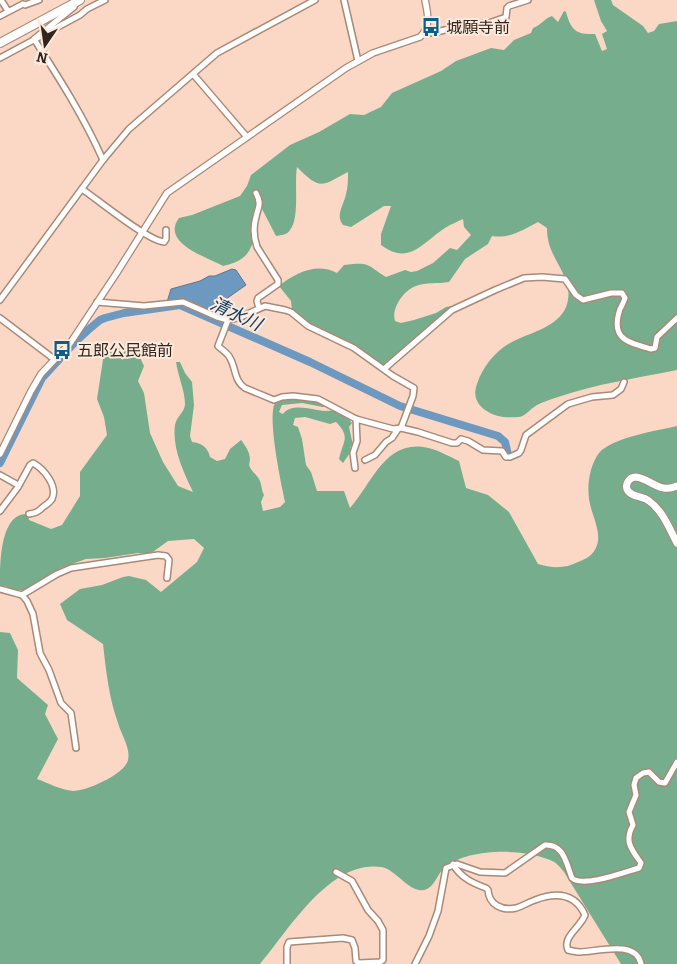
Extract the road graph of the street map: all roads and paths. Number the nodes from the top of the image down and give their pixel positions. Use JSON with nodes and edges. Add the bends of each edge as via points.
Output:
{"nodes":[{"id":1,"x":1,"y":0,"type":"edge"},
{"id":2,"x":39,"y":0,"type":"edge"},
{"id":3,"x":105,"y":0,"type":"edge"},
{"id":4,"x":315,"y":0,"type":"edge"},
{"id":5,"x":344,"y":0,"type":"edge"},
{"id":6,"x":425,"y":0,"type":"edge"},
{"id":7,"x":528,"y":0,"type":"edge"},
{"id":8,"x":78,"y":1,"type":"edge"},
{"id":9,"x":8,"y":11,"type":"junction"},
{"id":10,"x":0,"y":16,"type":"edge"},
{"id":11,"x":426,"y":32,"type":"junction"},
{"id":12,"x":34,"y":39,"type":"junction"},
{"id":13,"x":0,"y":43,"type":"edge"},
{"id":14,"x":0,"y":58,"type":"edge"},
{"id":15,"x":358,"y":61,"type":"junction"},
{"id":16,"x":193,"y":74,"type":"junction"},
{"id":17,"x":247,"y":138,"type":"junction"},
{"id":18,"x":103,"y":160,"type":"junction"},
{"id":19,"x":82,"y":188,"type":"junction"},
{"id":20,"x":256,"y":193,"type":"dead end"},
{"id":21,"x":166,"y":230,"type":"dead end"},
{"id":22,"x":142,"y":232,"type":"junction"},
{"id":23,"x":0,"y":300,"type":"edge"},
{"id":24,"x":97,"y":302,"type":"junction"},
{"id":25,"x":259,"y":308,"type":"junction"},
{"id":26,"x":0,"y":318,"type":"edge"},
{"id":27,"x":677,"y":318,"type":"edge"},
{"id":28,"x":228,"y":320,"type":"junction"},
{"id":29,"x":54,"y":359,"type":"junction"},
{"id":30,"x":384,"y":369,"type":"junction"},
{"id":31,"x":624,"y":382,"type":"dead end"},
{"id":32,"x":356,"y":419,"type":"junction"},
{"id":33,"x":400,"y":429,"type":"junction"},
{"id":34,"x":0,"y":454,"type":"edge"},
{"id":35,"x":365,"y":460,"type":"dead end"},
{"id":36,"x":355,"y":468,"type":"dead end"},
{"id":37,"x":0,"y":475,"type":"edge"},
{"id":38,"x":18,"y":485,"type":"junction"},
{"id":39,"x":677,"y":486,"type":"edge"},
{"id":40,"x":0,"y":511,"type":"edge"},
{"id":41,"x":29,"y":514,"type":"dead end"},
{"id":42,"x":677,"y":543,"type":"edge"},
{"id":43,"x":167,"y":578,"type":"dead end"},
{"id":44,"x":0,"y":588,"type":"edge"},
{"id":45,"x":22,"y":595,"type":"junction"},
{"id":46,"x":76,"y":748,"type":"dead end"},
{"id":47,"x":677,"y":762,"type":"edge"},
{"id":48,"x":453,"y":864,"type":"junction"},
{"id":49,"x":336,"y":872,"type":"dead end"},
{"id":50,"x":287,"y":964,"type":"edge"},
{"id":51,"x":415,"y":964,"type":"edge"},
{"id":52,"x":641,"y":964,"type":"edge"}],
"edges":[{"from":1,"to":9,"type":"street"},
{"from":2,"to":9,"type":"street"},
{"from":3,"to":12,"type":"street"},
{"from":4,"to":16,"type":"street","via":[[217,53]]},
{"from":5,"to":15,"type":"street"},
{"from":6,"to":11,"type":"street"},
{"from":7,"to":11,"type":"street","via":[[509,6],[506,17],[489,23]]},
{"from":8,"to":12,"type":"street"},
{"from":8,"to":13,"type":"main road"},
{"from":9,"to":10,"type":"street"},
{"from":11,"to":15,"type":"street"},
{"from":12,"to":14,"type":"street"},
{"from":12,"to":18,"type":"street","via":[[66,90]]},
{"from":15,"to":17,"type":"street"},
{"from":16,"to":17,"type":"street"},
{"from":16,"to":18,"type":"street","via":[[129,129]]},
{"from":17,"to":22,"type":"street","via":[[167,193]]},
{"from":18,"to":19,"type":"street"},
{"from":19,"to":22,"type":"street"},
{"from":19,"to":23,"type":"street"},
{"from":20,"to":25,"type":"street","via":[[260,207],[255,219],[255,241],[278,280],[278,284],[258,298]]},
{"from":21,"to":22,"type":"street","via":[[164,242]]},
{"from":22,"to":24,"type":"street"},
{"from":24,"to":28,"type":"street","via":[[144,306],[183,302]]},
{"from":24,"to":29,"type":"street","via":[[71,342]]},
{"from":25,"to":28,"type":"street"},
{"from":25,"to":30,"type":"street","via":[[265,306],[291,312],[308,326],[354,348]]},
{"from":26,"to":29,"type":"street"},
{"from":27,"to":30,"type":"street","via":[[657,336],[655,348],[651,349],[623,340],[618,334],[625,298],[622,293],[583,300],[565,279],[524,278],[452,310]]},
{"from":28,"to":32,"type":"street","via":[[218,346],[230,357],[241,385],[274,400],[293,396],[318,400]]},
{"from":29,"to":34,"type":"street","via":[[31,391]]},
{"from":30,"to":33,"type":"street","via":[[414,388]]},
{"from":31,"to":33,"type":"street","via":[[621,389],[613,394],[592,396],[568,404],[526,435],[522,450],[510,457],[502,451],[483,450],[462,439],[452,443]]},
{"from":32,"to":33,"type":"street"},
{"from":32,"to":36,"type":"street"},
{"from":33,"to":35,"type":"street","via":[[375,456]]},
{"from":37,"to":38,"type":"street"},
{"from":38,"to":40,"type":"street"},
{"from":38,"to":41,"type":"street","via":[[33,463],[40,467],[52,484],[51,500],[36,513]]},
{"from":39,"to":42,"type":"main road","via":[[662,488],[637,477],[628,481],[627,486],[632,494],[648,500],[658,509]]},
{"from":43,"to":45,"type":"street","via":[[169,560],[158,555],[71,568]]},
{"from":44,"to":45,"type":"street"},
{"from":45,"to":46,"type":"street","via":[[33,614],[40,653],[61,703],[71,713]]},
{"from":47,"to":48,"type":"street","via":[[665,783],[659,782],[650,772],[636,778],[636,795],[629,812],[633,825],[628,835],[631,848],[641,863],[639,868],[584,882],[575,881],[561,849],[553,845],[545,845],[505,873],[480,872]]},
{"from":48,"to":51,"type":"street","via":[[446,868],[438,911]]},
{"from":48,"to":52,"type":"street","via":[[466,879],[486,888],[488,898],[495,905],[517,908],[548,896],[572,898],[585,915],[567,940],[568,950],[577,953],[616,948],[631,952]]},
{"from":49,"to":50,"type":"street","via":[[352,881],[383,930],[383,960],[359,963],[354,943],[343,938],[289,942]]}]}
